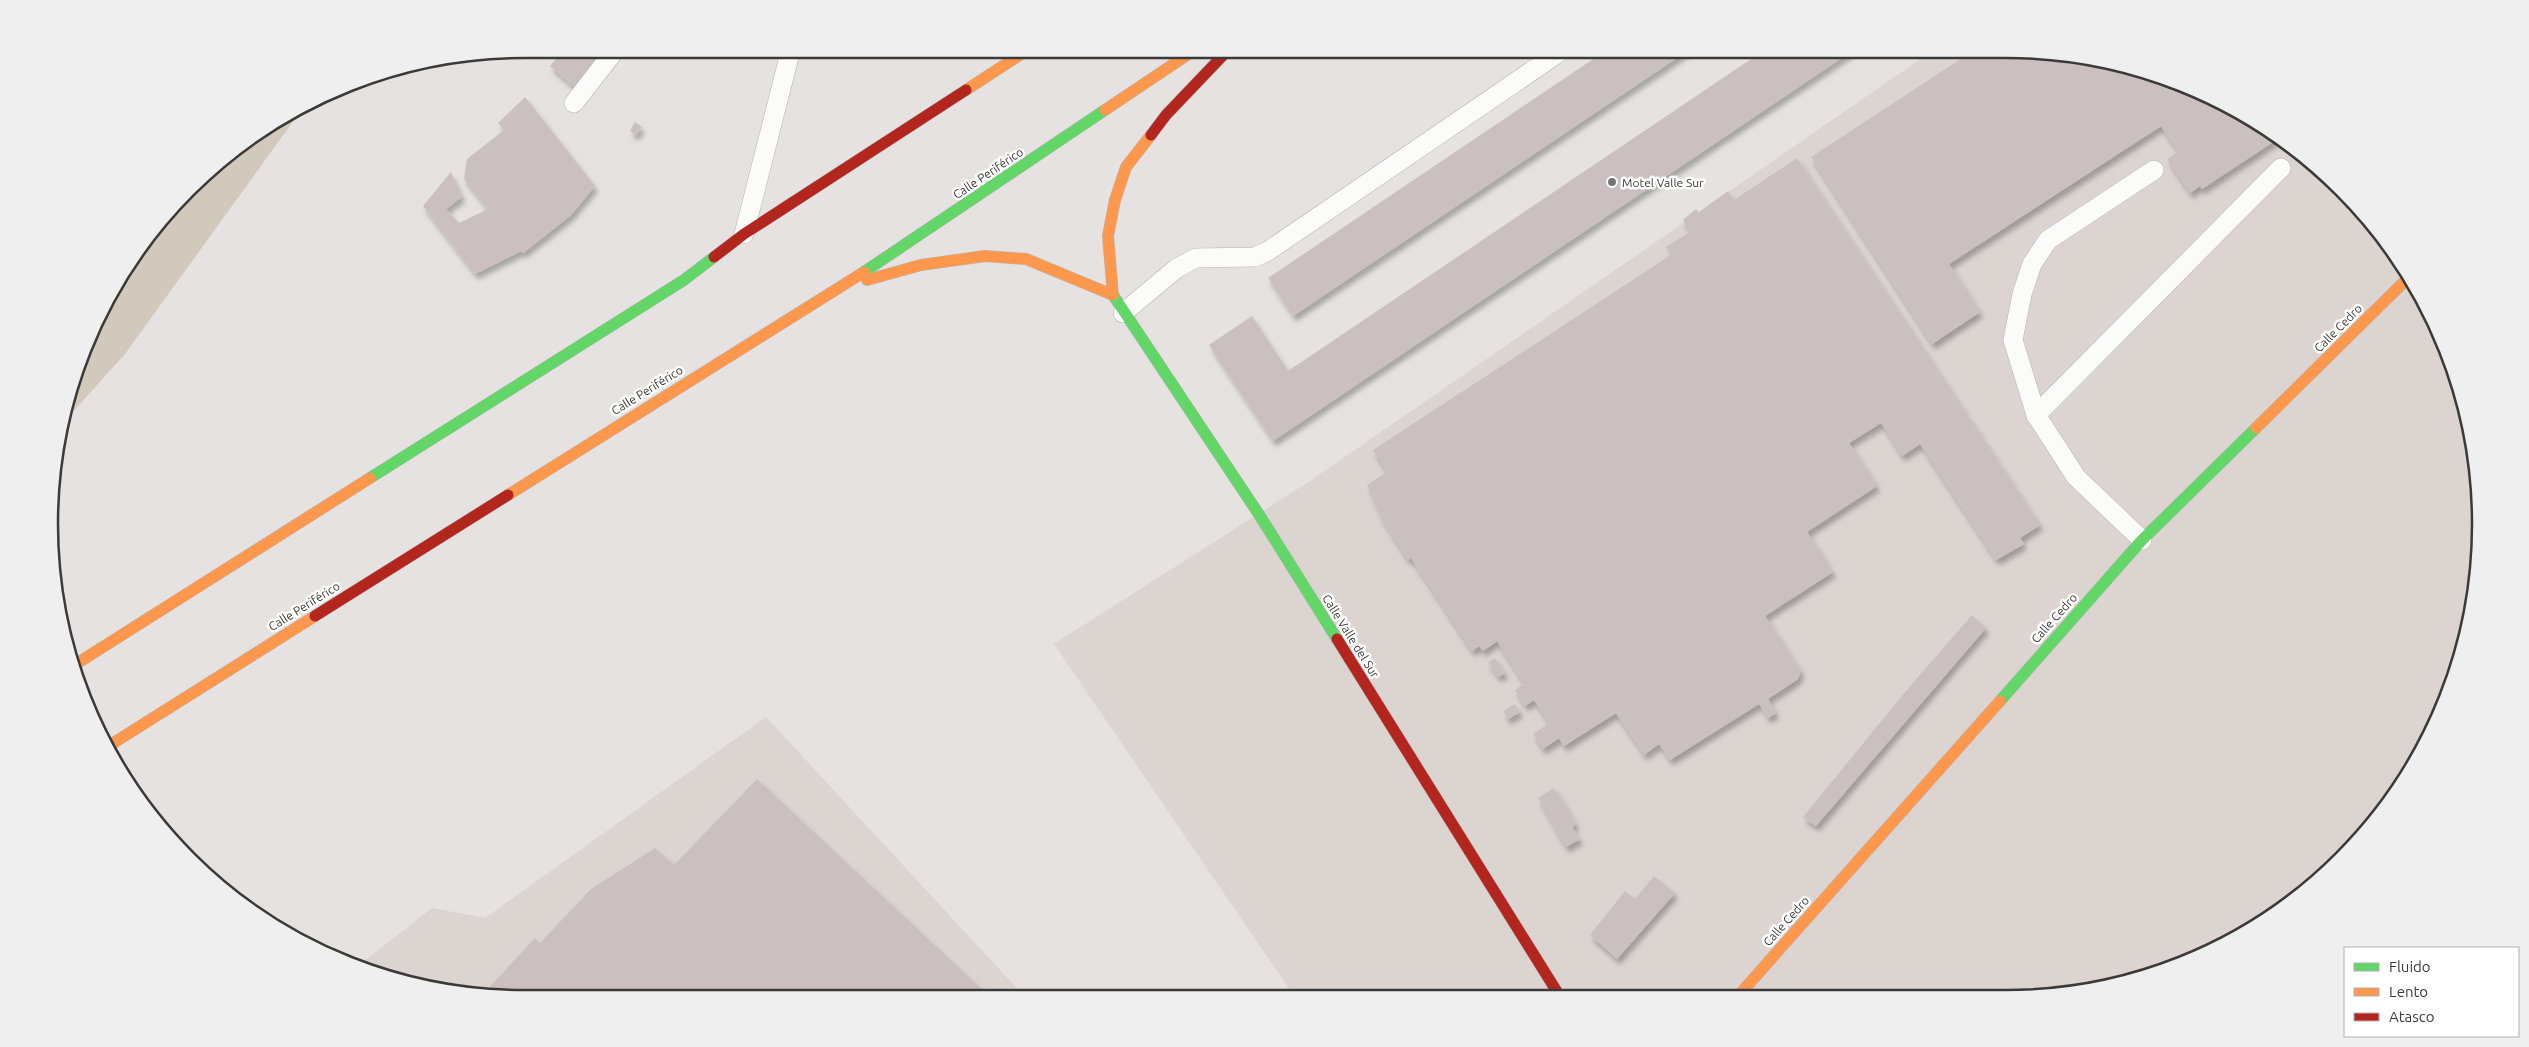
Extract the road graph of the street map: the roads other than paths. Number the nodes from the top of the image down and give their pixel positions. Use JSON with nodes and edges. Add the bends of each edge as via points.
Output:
{"nodes":[{"id":1,"x":609,"y":58,"type":"edge"},
{"id":2,"x":789,"y":58,"type":"edge"},
{"id":3,"x":1015,"y":58,"type":"edge"},
{"id":4,"x":1183,"y":58,"type":"edge"},
{"id":5,"x":1220,"y":58,"type":"edge"},
{"id":6,"x":1551,"y":58,"type":"edge"},
{"id":7,"x":574,"y":103,"type":"dead end"},
{"id":8,"x":2281,"y":168,"type":"dead end"},
{"id":9,"x":2154,"y":170,"type":"dead end"},
{"id":10,"x":744,"y":234,"type":"junction"},
{"id":11,"x":2404,"y":282,"type":"edge"},
{"id":12,"x":842,"y":287,"type":"junction"},
{"id":13,"x":1113,"y":295,"type":"junction"},
{"id":14,"x":1123,"y":313,"type":"junction"},
{"id":15,"x":2036,"y":415,"type":"junction"},
{"id":16,"x":2142,"y":540,"type":"junction"},
{"id":17,"x":79,"y":662,"type":"edge"},
{"id":18,"x":113,"y":743,"type":"edge"},
{"id":19,"x":1555,"y":990,"type":"edge"},
{"id":20,"x":1743,"y":990,"type":"edge"}],
"edges":[{"from":1,"to":7,"type":"lane"},
{"from":2,"to":10,"type":"lane"},
{"from":3,"to":10,"type":"main road"},
{"from":4,"to":12,"type":"main road","name":"Calle Periférico"},
{"from":5,"to":13,"type":"main road","via":[[1166,115],[1126,168],[1108,236]]},
{"from":6,"to":14,"type":"lane","via":[[1268,251],[1255,257],[1196,258],[1177,268]]},
{"from":8,"to":15,"type":"lane"},
{"from":9,"to":15,"type":"lane","via":[[2048,240],[2032,264],[2013,340]]},
{"from":10,"to":17,"type":"main road","via":[[684,280]]},
{"from":11,"to":16,"type":"main road","name":"Calle Cedro"},
{"from":12,"to":13,"type":"main road","via":[[921,265],[985,256],[1026,259]]},
{"from":12,"to":18,"type":"main road","name":"Calle Periférico"},
{"from":13,"to":14,"type":"main road","name":"Calle Valle del Sur"},
{"from":14,"to":19,"type":"main road","name":"Calle Valle del Sur","via":[[1260,516]]},
{"from":15,"to":16,"type":"lane","via":[[2076,477]]},
{"from":16,"to":20,"type":"main road","name":"Calle Cedro"}]}
